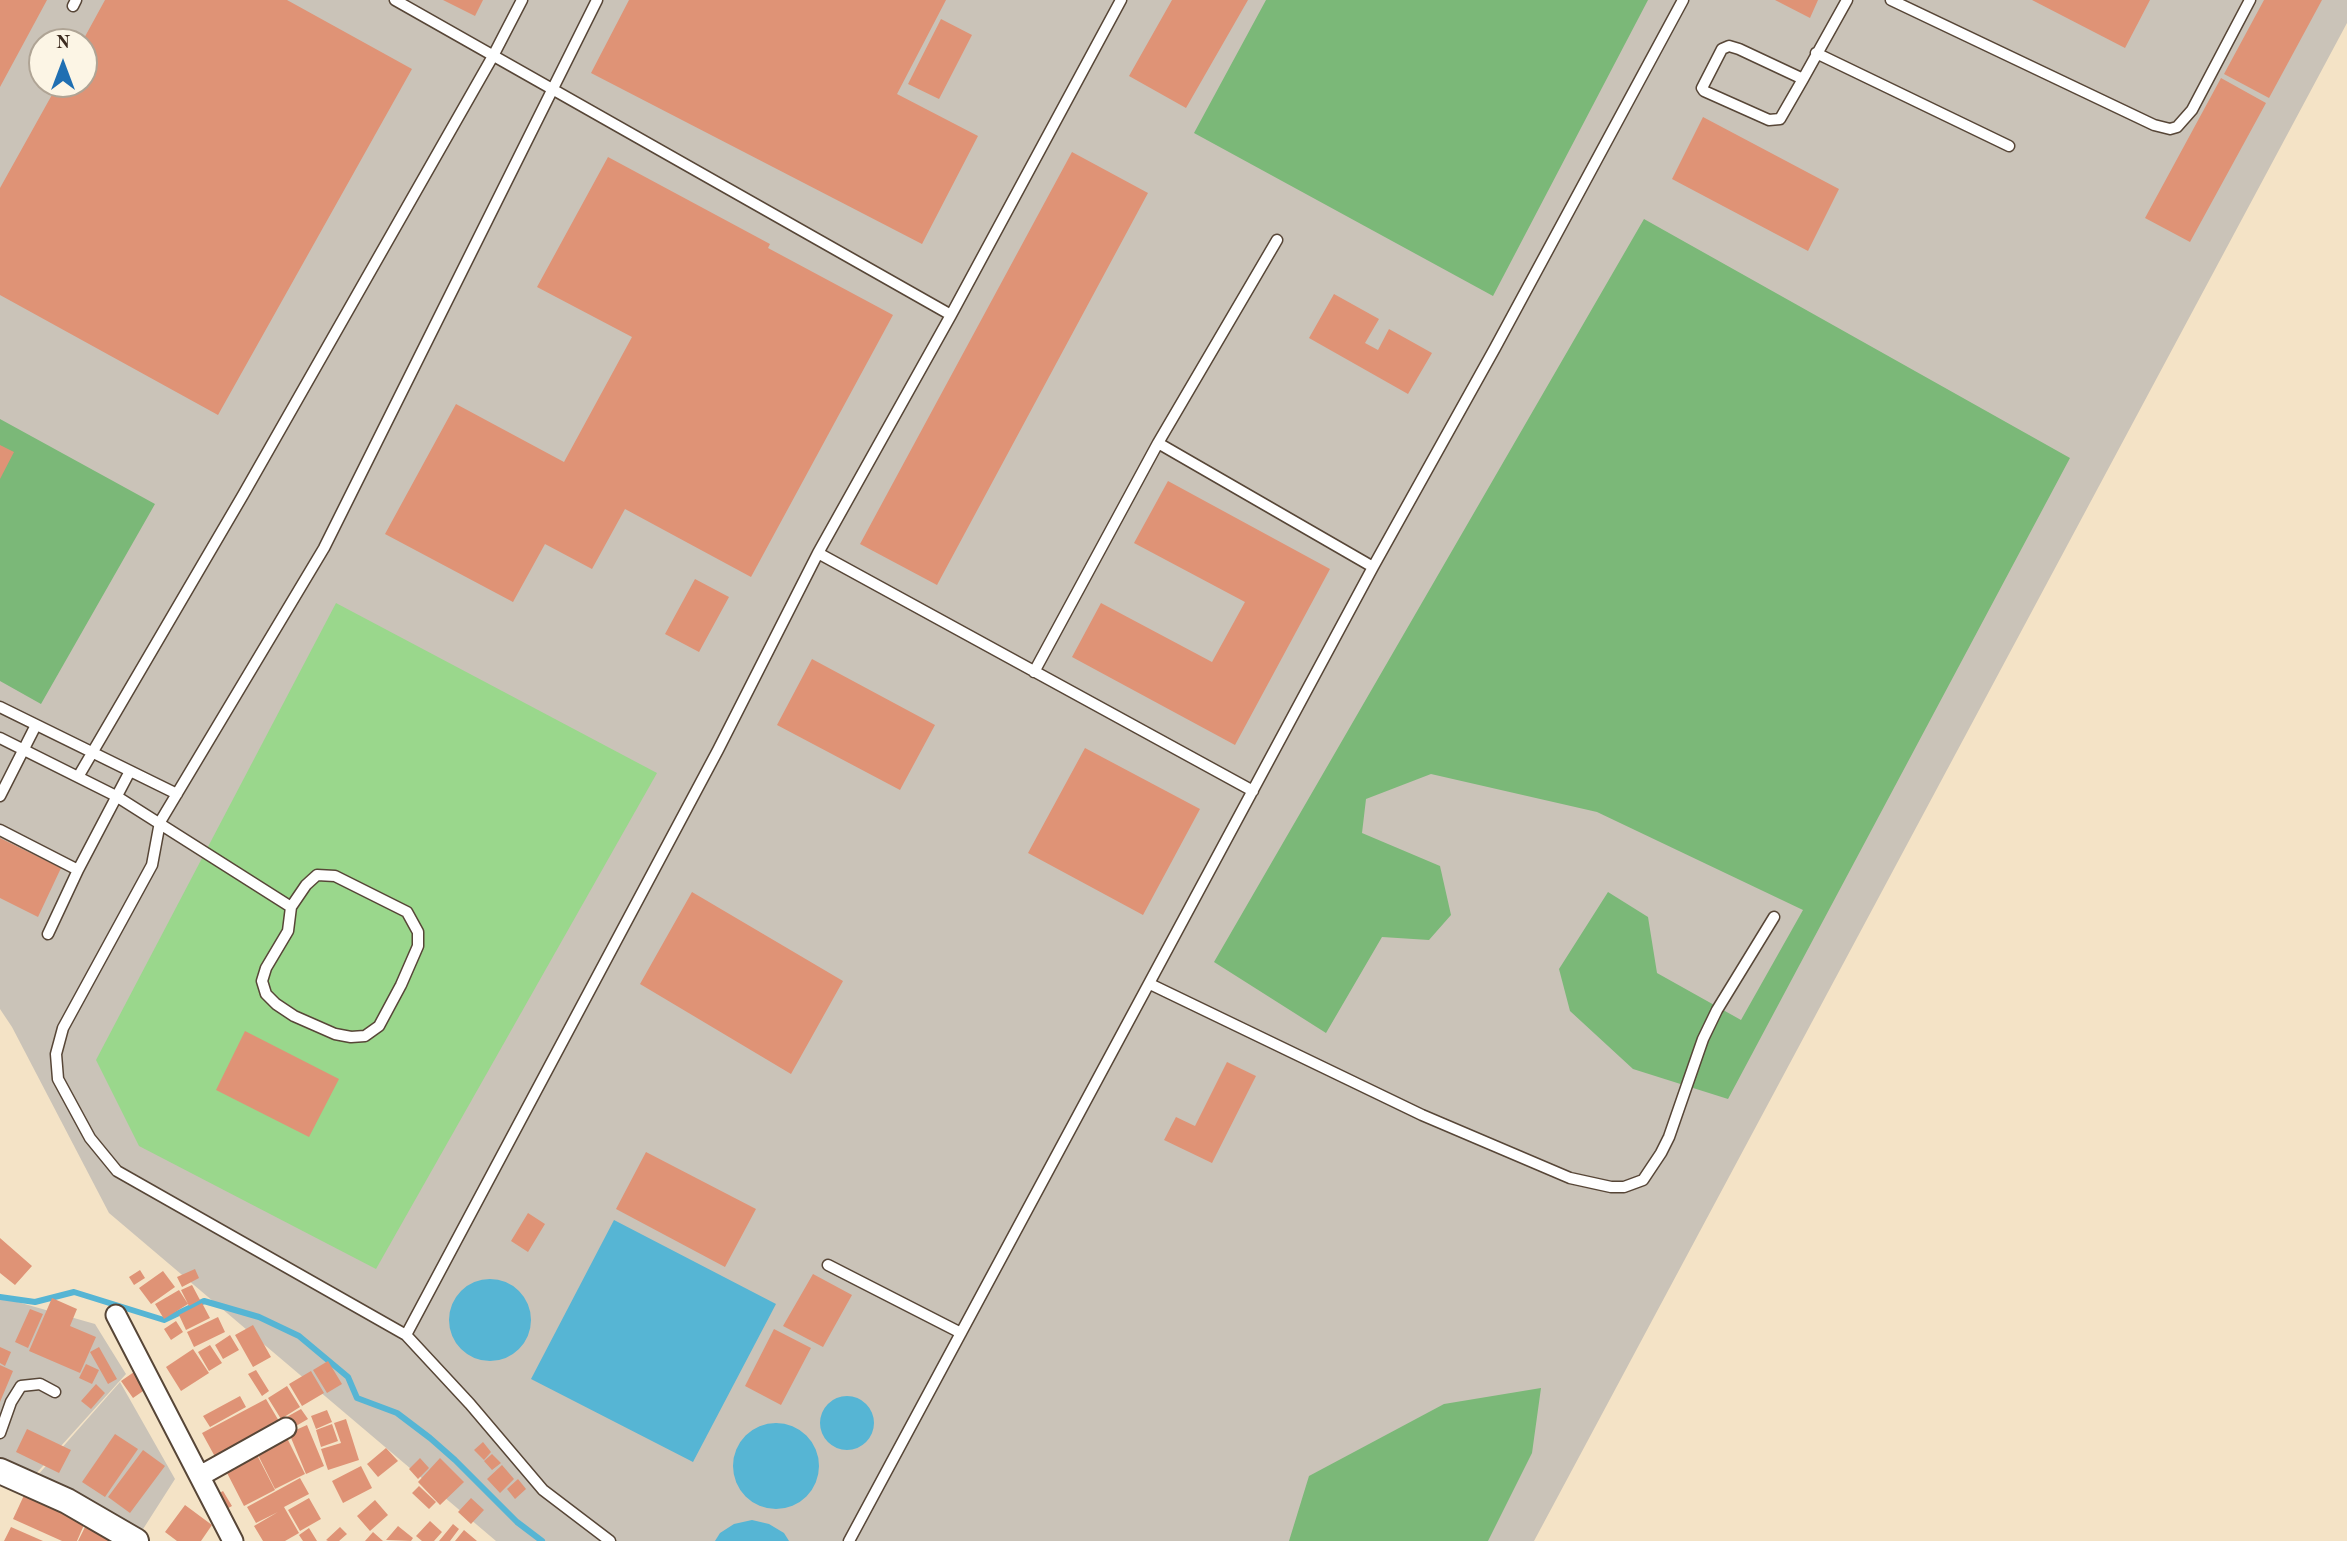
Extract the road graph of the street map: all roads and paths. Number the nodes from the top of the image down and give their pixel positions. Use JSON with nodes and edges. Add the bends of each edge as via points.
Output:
{"nodes":[{"id":1,"x":395,"y":0,"type":"edge"},
{"id":2,"x":522,"y":0,"type":"edge"},
{"id":3,"x":597,"y":0,"type":"edge"},
{"id":4,"x":1121,"y":0,"type":"edge"},
{"id":5,"x":1683,"y":0,"type":"edge"},
{"id":6,"x":1847,"y":0,"type":"edge"},
{"id":7,"x":1891,"y":0,"type":"edge"},
{"id":8,"x":2250,"y":0,"type":"edge"},
{"id":9,"x":1816,"y":53,"type":"junction"},
{"id":10,"x":493,"y":56,"type":"junction"},
{"id":11,"x":1803,"y":79,"type":"junction"},
{"id":12,"x":552,"y":88,"type":"junction"},
{"id":13,"x":2009,"y":146,"type":"dead end"},
{"id":14,"x":1277,"y":240,"type":"dead end"},
{"id":15,"x":951,"y":315,"type":"junction"},
{"id":16,"x":1158,"y":443,"type":"junction"},
{"id":17,"x":818,"y":553,"type":"junction"},
{"id":18,"x":1373,"y":567,"type":"junction"},
{"id":19,"x":1034,"y":672,"type":"junction"},
{"id":20,"x":0,"y":707,"type":"edge"},
{"id":21,"x":36,"y":726,"type":"junction"},
{"id":22,"x":0,"y":738,"type":"edge"},
{"id":23,"x":23,"y":750,"type":"junction"},
{"id":24,"x":92,"y":753,"type":"junction"},
{"id":25,"x":130,"y":771,"type":"junction"},
{"id":26,"x":78,"y":777,"type":"junction"},
{"id":27,"x":1253,"y":791,"type":"junction"},
{"id":28,"x":177,"y":794,"type":"junction"},
{"id":29,"x":0,"y":796,"type":"edge"},
{"id":30,"x":116,"y":796,"type":"junction"},
{"id":31,"x":159,"y":822,"type":"junction"},
{"id":32,"x":0,"y":830,"type":"edge"},
{"id":33,"x":78,"y":870,"type":"junction"},
{"id":34,"x":291,"y":906,"type":"junction"},
{"id":35,"x":1774,"y":917,"type":"dead end"},
{"id":36,"x":48,"y":934,"type":"dead end"},
{"id":37,"x":1150,"y":984,"type":"junction"},
{"id":38,"x":828,"y":1265,"type":"dead end"},
{"id":39,"x":116,"y":1315,"type":"dead end"},
{"id":40,"x":961,"y":1333,"type":"junction"},
{"id":41,"x":406,"y":1335,"type":"junction"},
{"id":42,"x":55,"y":1392,"type":"dead end"},
{"id":43,"x":286,"y":1428,"type":"dead end"},
{"id":44,"x":0,"y":1433,"type":"edge"},
{"id":45,"x":0,"y":1471,"type":"edge"},
{"id":46,"x":200,"y":1476,"type":"junction"},
{"id":47,"x":136,"y":1541,"type":"edge"},
{"id":48,"x":233,"y":1541,"type":"edge"},
{"id":49,"x":610,"y":1541,"type":"edge"},
{"id":50,"x":849,"y":1541,"type":"edge"}],
"edges":[{"from":1,"to":10,"type":"lane"},
{"from":2,"to":10,"type":"lane"},
{"from":3,"to":12,"type":"lane"},
{"from":4,"to":15,"type":"lane"},
{"from":5,"to":18,"type":"lane"},
{"from":6,"to":9,"type":"lane"},
{"from":7,"to":8,"type":"lane","via":[[2170,129],[2192,110]]},
{"from":9,"to":11,"type":"lane"},
{"from":9,"to":13,"type":"lane"},
{"from":10,"to":12,"type":"lane"},
{"from":10,"to":24,"type":"lane"},
{"from":11,"to":11,"type":"lane","via":[[1729,46],[1722,49],[1702,88],[1775,120],[1780,119]]},
{"from":12,"to":15,"type":"lane"},
{"from":12,"to":28,"type":"lane","via":[[324,548]]},
{"from":14,"to":16,"type":"lane"},
{"from":15,"to":17,"type":"lane"},
{"from":16,"to":18,"type":"lane"},
{"from":16,"to":19,"type":"lane"},
{"from":17,"to":19,"type":"lane"},
{"from":17,"to":41,"type":"lane"},
{"from":18,"to":27,"type":"lane"},
{"from":19,"to":27,"type":"lane"},
{"from":20,"to":21,"type":"lane"},
{"from":21,"to":23,"type":"lane"},
{"from":21,"to":24,"type":"lane"},
{"from":22,"to":23,"type":"lane"},
{"from":23,"to":26,"type":"lane"},
{"from":23,"to":29,"type":"lane"},
{"from":24,"to":25,"type":"lane"},
{"from":24,"to":26,"type":"lane"},
{"from":25,"to":28,"type":"lane"},
{"from":25,"to":30,"type":"lane"},
{"from":26,"to":30,"type":"lane"},
{"from":27,"to":37,"type":"lane"},
{"from":28,"to":31,"type":"lane"},
{"from":30,"to":31,"type":"lane"},
{"from":30,"to":33,"type":"lane"},
{"from":31,"to":34,"type":"lane"},
{"from":31,"to":41,"type":"lane","via":[[152,865],[63,1028],[56,1054],[58,1079],[90,1138],[117,1171]]},
{"from":32,"to":33,"type":"lane"},
{"from":33,"to":36,"type":"lane"},
{"from":34,"to":34,"type":"lane","via":[[288,931],[262,981],[267,994],[294,1016],[335,1034],[365,1035],[379,1026],[418,946],[418,932],[407,912],[335,876],[317,875]]},
{"from":35,"to":37,"type":"lane","via":[[1703,1039],[1661,1153],[1643,1180],[1624,1187],[1570,1178],[1422,1115]]},
{"from":37,"to":40,"type":"lane"},
{"from":38,"to":40,"type":"lane"},
{"from":39,"to":46,"type":"street"},
{"from":40,"to":50,"type":"lane"},
{"from":41,"to":49,"type":"lane","via":[[543,1490]]},
{"from":42,"to":44,"type":"lane","via":[[40,1384],[21,1386]]},
{"from":43,"to":46,"type":"street"},
{"from":45,"to":47,"type":"street"},
{"from":46,"to":48,"type":"street"}]}
